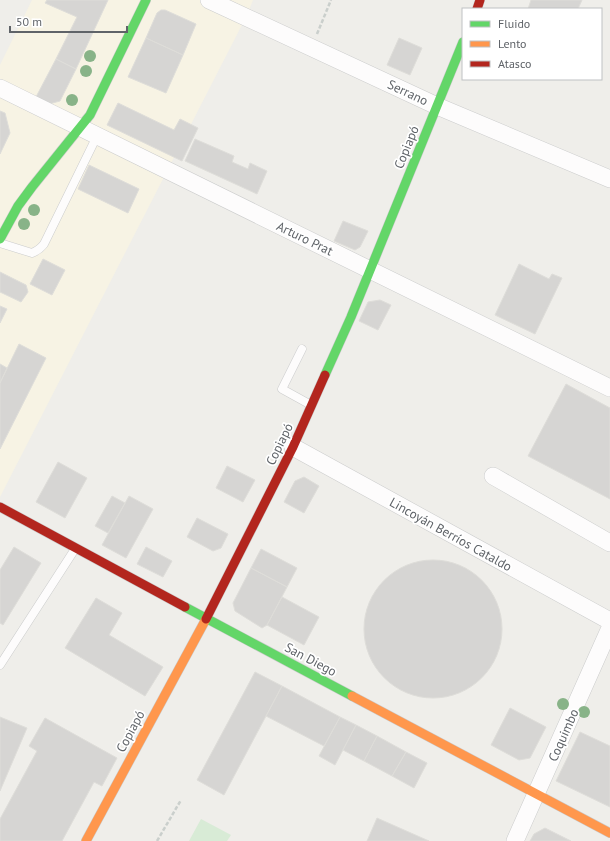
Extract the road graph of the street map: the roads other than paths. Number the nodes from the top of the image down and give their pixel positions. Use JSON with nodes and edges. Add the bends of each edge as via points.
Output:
{"nodes":[{"id":1,"x":146,"y":0,"type":"edge"},
{"id":2,"x":209,"y":0,"type":"edge"},
{"id":3,"x":462,"y":44,"type":"edge"},
{"id":4,"x":0,"y":88,"type":"edge"},
{"id":5,"x":437,"y":106,"type":"junction"},
{"id":6,"x":80,"y":128,"type":"junction"},
{"id":7,"x":97,"y":136,"type":"junction"},
{"id":8,"x":610,"y":179,"type":"edge"},
{"id":9,"x":0,"y":239,"type":"edge"},
{"id":10,"x":0,"y":243,"type":"edge"},
{"id":11,"x":370,"y":270,"type":"junction"},
{"id":12,"x":302,"y":349,"type":"dead end"},
{"id":13,"x":610,"y":388,"type":"edge"},
{"id":14,"x":312,"y":406,"type":"junction"},
{"id":15,"x":293,"y":447,"type":"junction"},
{"id":16,"x":493,"y":476,"type":"dead end"},
{"id":17,"x":5,"y":507,"type":"edge"},
{"id":18,"x":610,"y":543,"type":"edge"},
{"id":19,"x":75,"y":548,"type":"junction"},
{"id":20,"x":206,"y":618,"type":"junction"},
{"id":21,"x":610,"y":621,"type":"edge"},
{"id":22,"x":610,"y":628,"type":"edge"},
{"id":23,"x":0,"y":665,"type":"edge"},
{"id":24,"x":536,"y":794,"type":"junction"},
{"id":25,"x":610,"y":833,"type":"edge"},
{"id":26,"x":86,"y":841,"type":"edge"},
{"id":27,"x":515,"y":841,"type":"edge"}],
"edges":[{"from":1,"to":6,"type":"main road","via":[[90,116]]},
{"from":2,"to":5,"type":"street","name":"Serrano"},
{"from":3,"to":5,"type":"main road","name":"Copiapó"},
{"from":4,"to":6,"type":"street","name":"Arturo Prat"},
{"from":5,"to":8,"type":"street","name":"Serrano"},
{"from":5,"to":11,"type":"main road","name":"Copiapó"},
{"from":6,"to":7,"type":"street","name":"Arturo Prat"},
{"from":6,"to":9,"type":"main road","via":[[22,201]]},
{"from":7,"to":10,"type":"lane","via":[[41,248],[32,253]]},
{"from":7,"to":11,"type":"street","name":"Arturo Prat"},
{"from":11,"to":13,"type":"street","name":"Arturo Prat"},
{"from":11,"to":14,"type":"main road","name":"Copiapó"},
{"from":12,"to":14,"type":"lane","via":[[282,389]]},
{"from":14,"to":15,"type":"main road","name":"Copiapó"},
{"from":15,"to":20,"type":"main road","name":"Copiapó"},
{"from":15,"to":21,"type":"street","name":"Lincoyán Berríos Cataldo"},
{"from":16,"to":18,"type":"street"},
{"from":17,"to":19,"type":"main road","name":"San Diego"},
{"from":19,"to":20,"type":"main road","name":"San Diego"},
{"from":19,"to":23,"type":"lane"},
{"from":20,"to":24,"type":"main road","name":"San Diego"},
{"from":20,"to":26,"type":"main road","name":"Copiapó"},
{"from":22,"to":24,"type":"street","name":"Coquimbo"},
{"from":24,"to":25,"type":"main road","name":"San Diego"},
{"from":24,"to":27,"type":"street","name":"Coquimbo"}]}
